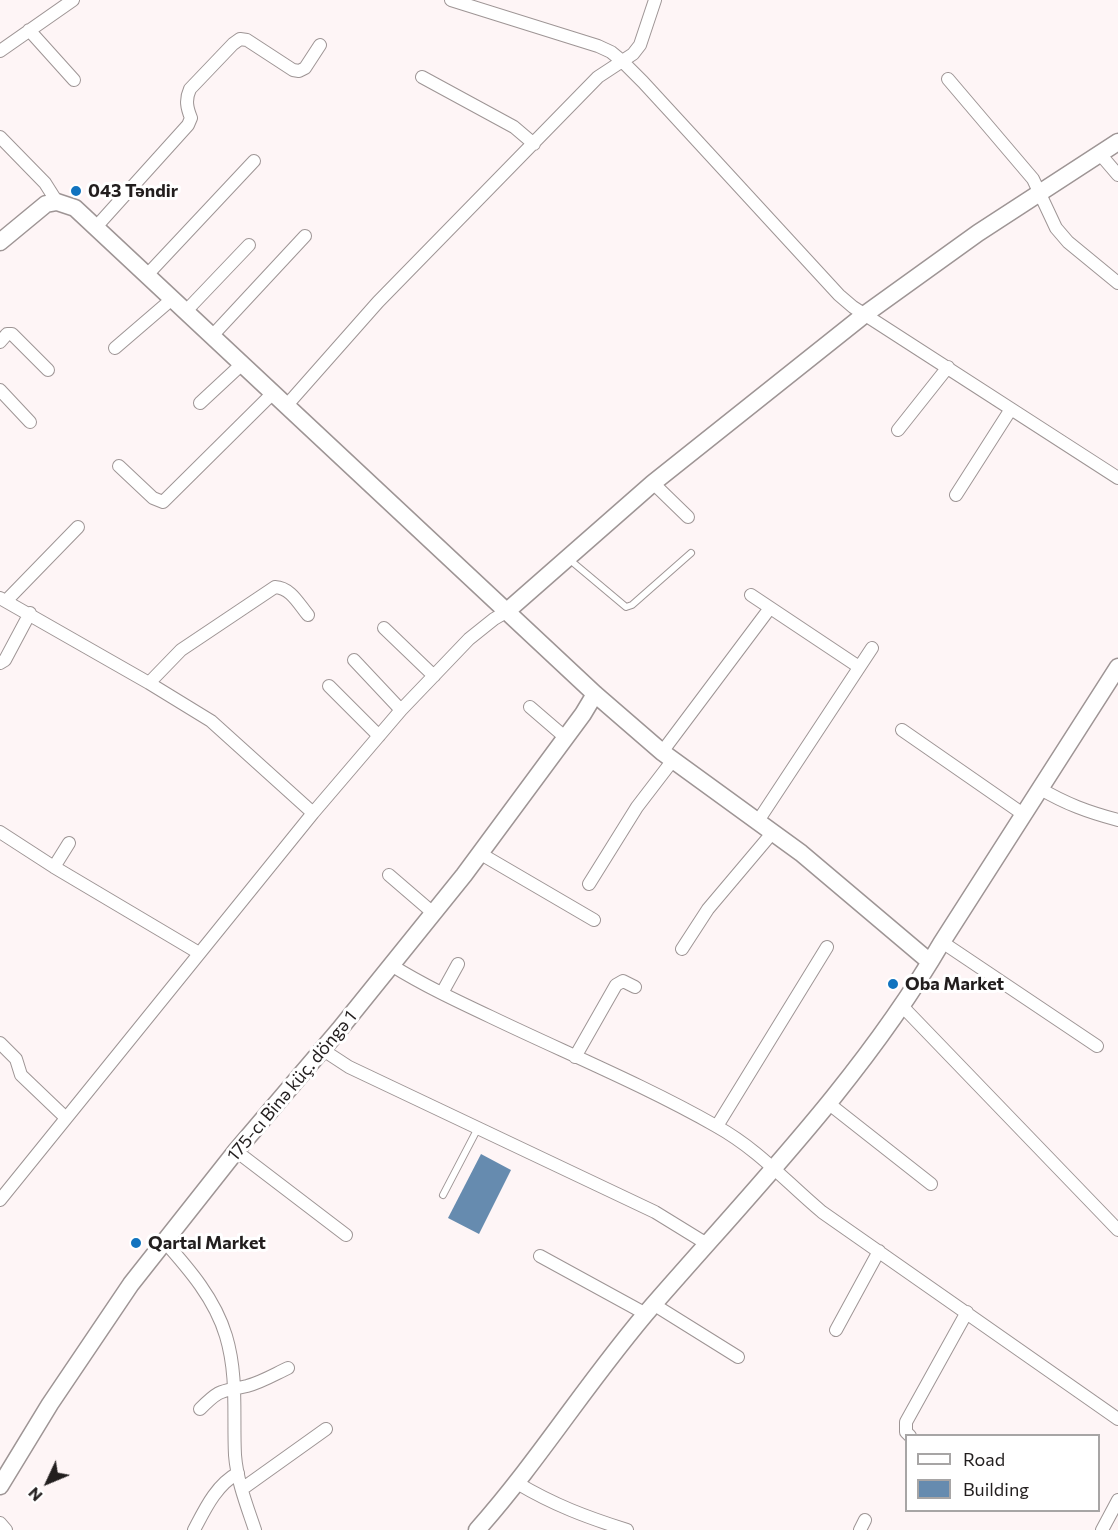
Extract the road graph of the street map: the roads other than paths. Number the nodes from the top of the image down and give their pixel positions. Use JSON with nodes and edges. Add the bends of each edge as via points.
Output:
{"nodes":[{"id":1,"x":73,"y":0,"type":"edge"},
{"id":2,"x":451,"y":0,"type":"edge"},
{"id":3,"x":655,"y":0,"type":"edge"},
{"id":4,"x":29,"y":30,"type":"junction"},
{"id":5,"x":320,"y":45,"type":"dead end"},
{"id":6,"x":0,"y":51,"type":"edge"},
{"id":7,"x":622,"y":61,"type":"junction"},
{"id":8,"x":422,"y":77,"type":"dead end"},
{"id":9,"x":948,"y":79,"type":"dead end"},
{"id":10,"x":74,"y":80,"type":"dead end"},
{"id":11,"x":0,"y":137,"type":"edge"},
{"id":12,"x":1118,"y":142,"type":"edge"},
{"id":13,"x":534,"y":144,"type":"junction"},
{"id":14,"x":1100,"y":154,"type":"junction"},
{"id":15,"x":254,"y":161,"type":"dead end"},
{"id":16,"x":1118,"y":175,"type":"edge"},
{"id":17,"x":1040,"y":193,"type":"junction"},
{"id":18,"x":57,"y":202,"type":"junction"},
{"id":19,"x":96,"y":227,"type":"junction"},
{"id":20,"x":305,"y":236,"type":"dead end"},
{"id":21,"x":0,"y":242,"type":"edge"},
{"id":22,"x":249,"y":245,"type":"dead end"},
{"id":23,"x":147,"y":275,"type":"junction"},
{"id":24,"x":1118,"y":283,"type":"edge"},
{"id":25,"x":172,"y":298,"type":"junction"},
{"id":26,"x":186,"y":311,"type":"junction"},
{"id":27,"x":864,"y":315,"type":"junction"},
{"id":28,"x":212,"y":336,"type":"junction"},
{"id":29,"x":0,"y":342,"type":"edge"},
{"id":30,"x":115,"y":348,"type":"dead end"},
{"id":31,"x":242,"y":364,"type":"junction"},
{"id":32,"x":948,"y":368,"type":"junction"},
{"id":33,"x":48,"y":370,"type":"dead end"},
{"id":34,"x":0,"y":390,"type":"edge"},
{"id":35,"x":273,"y":393,"type":"junction"},
{"id":36,"x":200,"y":403,"type":"dead end"},
{"id":37,"x":287,"y":405,"type":"junction"},
{"id":38,"x":1011,"y":409,"type":"junction"},
{"id":39,"x":30,"y":422,"type":"dead end"},
{"id":40,"x":898,"y":430,"type":"dead end"},
{"id":41,"x":119,"y":466,"type":"dead end"},
{"id":42,"x":1118,"y":478,"type":"edge"},
{"id":43,"x":654,"y":483,"type":"junction"},
{"id":44,"x":956,"y":495,"type":"dead end"},
{"id":45,"x":688,"y":517,"type":"dead end"},
{"id":46,"x":78,"y":527,"type":"dead end"},
{"id":47,"x":691,"y":553,"type":"dead end"},
{"id":48,"x":567,"y":557,"type":"junction"},
{"id":49,"x":751,"y":595,"type":"dead end"},
{"id":50,"x":3,"y":599,"type":"edge"},
{"id":51,"x":770,"y":608,"type":"junction"},
{"id":52,"x":506,"y":612,"type":"junction"},
{"id":53,"x":30,"y":613,"type":"junction"},
{"id":54,"x":308,"y":615,"type":"dead end"},
{"id":55,"x":384,"y":628,"type":"dead end"},
{"id":56,"x":872,"y":648,"type":"dead end"},
{"id":57,"x":354,"y":660,"type":"dead end"},
{"id":58,"x":0,"y":663,"type":"edge"},
{"id":59,"x":859,"y":667,"type":"junction"},
{"id":60,"x":1118,"y":667,"type":"edge"},
{"id":61,"x":434,"y":676,"type":"junction"},
{"id":62,"x":149,"y":683,"type":"junction"},
{"id":63,"x":329,"y":686,"type":"dead end"},
{"id":64,"x":595,"y":694,"type":"junction"},
{"id":65,"x":530,"y":707,"type":"dead end"},
{"id":66,"x":401,"y":710,"type":"junction"},
{"id":67,"x":903,"y":730,"type":"dead end"},
{"id":68,"x":379,"y":736,"type":"junction"},
{"id":69,"x":566,"y":738,"type":"junction"},
{"id":70,"x":668,"y":756,"type":"junction"},
{"id":71,"x":1040,"y":788,"type":"junction"},
{"id":72,"x":313,"y":813,"type":"junction"},
{"id":73,"x":1023,"y":814,"type":"junction"},
{"id":74,"x":1118,"y":820,"type":"edge"},
{"id":75,"x":758,"y":821,"type":"junction"},
{"id":76,"x":0,"y":832,"type":"edge"},
{"id":77,"x":772,"y":832,"type":"junction"},
{"id":78,"x":69,"y":843,"type":"dead end"},
{"id":79,"x":481,"y":854,"type":"junction"},
{"id":80,"x":54,"y":867,"type":"junction"},
{"id":81,"x":389,"y":875,"type":"dead end"},
{"id":82,"x":590,"y":884,"type":"dead end"},
{"id":83,"x":432,"y":912,"type":"junction"},
{"id":84,"x":594,"y":921,"type":"dead end"},
{"id":85,"x":942,"y":942,"type":"junction"},
{"id":86,"x":827,"y":947,"type":"dead end"},
{"id":87,"x":682,"y":949,"type":"dead end"},
{"id":88,"x":199,"y":953,"type":"junction"},
{"id":89,"x":930,"y":962,"type":"junction"},
{"id":90,"x":458,"y":964,"type":"dead end"},
{"id":91,"x":391,"y":965,"type":"junction"},
{"id":92,"x":635,"y":987,"type":"dead end"},
{"id":93,"x":442,"y":993,"type":"junction"},
{"id":94,"x":902,"y":1006,"type":"junction"},
{"id":95,"x":0,"y":1043,"type":"edge"},
{"id":96,"x":1097,"y":1046,"type":"dead end"},
{"id":97,"x":323,"y":1050,"type":"junction"},
{"id":98,"x":575,"y":1057,"type":"junction"},
{"id":99,"x":828,"y":1103,"type":"junction"},
{"id":100,"x":66,"y":1118,"type":"junction"},
{"id":101,"x":717,"y":1126,"type":"junction"},
{"id":102,"x":478,"y":1128,"type":"junction"},
{"id":103,"x":236,"y":1151,"type":"junction"},
{"id":104,"x":774,"y":1167,"type":"junction"},
{"id":105,"x":931,"y":1184,"type":"dead end"},
{"id":106,"x":443,"y":1195,"type":"dead end"},
{"id":107,"x":0,"y":1198,"type":"edge"},
{"id":108,"x":1118,"y":1230,"type":"edge"},
{"id":109,"x":346,"y":1235,"type":"dead end"},
{"id":110,"x":164,"y":1241,"type":"junction"},
{"id":111,"x":707,"y":1244,"type":"junction"},
{"id":112,"x":879,"y":1251,"type":"junction"},
{"id":113,"x":540,"y":1256,"type":"dead end"},
{"id":114,"x":649,"y":1309,"type":"junction"},
{"id":115,"x":967,"y":1312,"type":"junction"},
{"id":116,"x":836,"y":1330,"type":"dead end"},
{"id":117,"x":738,"y":1358,"type":"dead end"},
{"id":118,"x":288,"y":1368,"type":"dead end"},
{"id":119,"x":235,"y":1387,"type":"junction"},
{"id":120,"x":200,"y":1409,"type":"dead end"},
{"id":121,"x":1118,"y":1419,"type":"edge"},
{"id":122,"x":326,"y":1429,"type":"dead end"},
{"id":123,"x":908,"y":1434,"type":"edge"},
{"id":124,"x":238,"y":1473,"type":"junction"},
{"id":125,"x":517,"y":1483,"type":"junction"},
{"id":126,"x":0,"y":1486,"type":"edge"},
{"id":127,"x":242,"y":1489,"type":"junction"},
{"id":128,"x":1118,"y":1500,"type":"edge"},
{"id":129,"x":0,"y":1523,"type":"edge"},
{"id":130,"x":6,"y":1530,"type":"edge"},
{"id":131,"x":194,"y":1530,"type":"edge"},
{"id":132,"x":255,"y":1530,"type":"edge"},
{"id":133,"x":477,"y":1530,"type":"edge"},
{"id":134,"x":627,"y":1530,"type":"edge"},
{"id":135,"x":1102,"y":1530,"type":"edge"}],
"edges":[{"from":1,"to":4,"type":"street"},
{"from":2,"to":7,"type":"street","via":[[598,46]]},
{"from":3,"to":7,"type":"street","via":[[640,45]]},
{"from":4,"to":6,"type":"street"},
{"from":4,"to":10,"type":"street"},
{"from":5,"to":19,"type":"street","via":[[299,71],[247,40],[233,44],[190,89],[188,125]]},
{"from":7,"to":13,"type":"street","via":[[598,77]]},
{"from":7,"to":27,"type":"street","via":[[839,295]]},
{"from":8,"to":13,"type":"street","via":[[513,127]]},
{"from":9,"to":17,"type":"street","via":[[1029,173]]},
{"from":11,"to":18,"type":"street","via":[[45,183]]},
{"from":12,"to":14,"type":"street"},
{"from":13,"to":37,"type":"street","via":[[378,302]]},
{"from":14,"to":16,"type":"street"},
{"from":14,"to":17,"type":"street"},
{"from":15,"to":23,"type":"street"},
{"from":17,"to":24,"type":"street","via":[[1056,228],[1068,242]]},
{"from":17,"to":27,"type":"street"},
{"from":18,"to":19,"type":"street","via":[[75,208]]},
{"from":18,"to":21,"type":"street","via":[[46,204]]},
{"from":19,"to":23,"type":"street"},
{"from":20,"to":28,"type":"street"},
{"from":22,"to":26,"type":"street"},
{"from":23,"to":25,"type":"street"},
{"from":25,"to":26,"type":"street"},
{"from":25,"to":30,"type":"street"},
{"from":26,"to":28,"type":"street"},
{"from":27,"to":32,"type":"street"},
{"from":27,"to":43,"type":"street"},
{"from":28,"to":31,"type":"street"},
{"from":29,"to":33,"type":"street","via":[[12,334]]},
{"from":31,"to":35,"type":"street"},
{"from":31,"to":36,"type":"street"},
{"from":32,"to":38,"type":"street"},
{"from":32,"to":40,"type":"street"},
{"from":34,"to":39,"type":"street"},
{"from":35,"to":37,"type":"street"},
{"from":35,"to":41,"type":"street","via":[[163,501],[153,498]]},
{"from":37,"to":52,"type":"street"},
{"from":38,"to":42,"type":"street"},
{"from":38,"to":44,"type":"street"},
{"from":43,"to":45,"type":"street"},
{"from":43,"to":48,"type":"street"},
{"from":46,"to":50,"type":"street"},
{"from":47,"to":48,"type":"lane","via":[[626,607]]},
{"from":48,"to":52,"type":"street"},
{"from":49,"to":51,"type":"street"},
{"from":50,"to":53,"type":"street"},
{"from":51,"to":59,"type":"street"},
{"from":51,"to":70,"type":"street"},
{"from":52,"to":61,"type":"street","via":[[469,639]]},
{"from":52,"to":64,"type":"street"},
{"from":53,"to":58,"type":"street"},
{"from":53,"to":62,"type":"street"},
{"from":54,"to":62,"type":"street","via":[[290,592],[275,587],[181,650]]},
{"from":55,"to":61,"type":"street"},
{"from":56,"to":59,"type":"street"},
{"from":57,"to":66,"type":"street"},
{"from":59,"to":75,"type":"street"},
{"from":60,"to":71,"type":"street"},
{"from":61,"to":66,"type":"street"},
{"from":62,"to":72,"type":"street","via":[[211,721]]},
{"from":63,"to":68,"type":"street"},
{"from":64,"to":69,"type":"street","name":"175-cı Binə küç. döngə 1"},
{"from":64,"to":70,"type":"street"},
{"from":65,"to":69,"type":"street"},
{"from":66,"to":68,"type":"street"},
{"from":67,"to":73,"type":"street"},
{"from":68,"to":72,"type":"street"},
{"from":69,"to":79,"type":"street","name":"175-cı Binə küç. döngə 1"},
{"from":70,"to":75,"type":"street"},
{"from":70,"to":82,"type":"street"},
{"from":71,"to":73,"type":"street"},
{"from":71,"to":74,"type":"street","via":[[1064,803]]},
{"from":72,"to":88,"type":"street"},
{"from":73,"to":85,"type":"street"},
{"from":75,"to":77,"type":"street"},
{"from":76,"to":80,"type":"street"},
{"from":77,"to":87,"type":"street","via":[[708,909]]},
{"from":77,"to":89,"type":"street"},
{"from":78,"to":80,"type":"street"},
{"from":79,"to":83,"type":"street","name":"175-cı Binə küç. döngə 1"},
{"from":79,"to":84,"type":"street"},
{"from":80,"to":88,"type":"street"},
{"from":81,"to":83,"type":"street"},
{"from":83,"to":91,"type":"street","name":"175-cı Binə küç. döngə 1"},
{"from":85,"to":89,"type":"street"},
{"from":85,"to":96,"type":"street"},
{"from":86,"to":101,"type":"street"},
{"from":88,"to":100,"type":"street"},
{"from":89,"to":94,"type":"street"},
{"from":90,"to":93,"type":"street"},
{"from":91,"to":93,"type":"street"},
{"from":91,"to":97,"type":"street","name":"175-cı Binə küç. döngə 1"},
{"from":92,"to":98,"type":"street","via":[[623,981],[616,985]]},
{"from":93,"to":98,"type":"street"},
{"from":94,"to":99,"type":"street"},
{"from":94,"to":108,"type":"street"},
{"from":95,"to":100,"type":"street","via":[[20,1065],[21,1075]]},
{"from":97,"to":102,"type":"street","via":[[349,1067]]},
{"from":97,"to":103,"type":"street","name":"175-cı Binə küç. döngə 1"},
{"from":98,"to":101,"type":"street"},
{"from":99,"to":104,"type":"street"},
{"from":99,"to":105,"type":"street"},
{"from":100,"to":107,"type":"street"},
{"from":101,"to":104,"type":"street"},
{"from":102,"to":106,"type":"lane"},
{"from":102,"to":111,"type":"street","via":[[655,1212]]},
{"from":103,"to":109,"type":"street"},
{"from":103,"to":110,"type":"street","name":"175-cı Binə küç. döngə 1"},
{"from":104,"to":111,"type":"street"},
{"from":104,"to":112,"type":"street","via":[[822,1212]]},
{"from":110,"to":119,"type":"street","via":[[194,1275],[217,1313],[226,1335]]},
{"from":110,"to":126,"type":"street","name":"175-cı Binə küç. döngə 1","via":[[111,1311]]},
{"from":111,"to":114,"type":"street"},
{"from":112,"to":115,"type":"street"},
{"from":112,"to":116,"type":"street"},
{"from":113,"to":114,"type":"street"},
{"from":114,"to":117,"type":"street"},
{"from":114,"to":125,"type":"street"},
{"from":115,"to":121,"type":"street"},
{"from":115,"to":123,"type":"street","via":[[906,1422]]},
{"from":118,"to":119,"type":"street","via":[[261,1381]]},
{"from":119,"to":120,"type":"street","via":[[214,1396]]},
{"from":119,"to":124,"type":"street"},
{"from":122,"to":127,"type":"street"},
{"from":124,"to":127,"type":"street"},
{"from":124,"to":131,"type":"street","via":[[221,1486]]},
{"from":125,"to":133,"type":"street"},
{"from":125,"to":134,"type":"street","via":[[556,1505]]},
{"from":127,"to":132,"type":"street"},
{"from":128,"to":135,"type":"street"},
{"from":129,"to":130,"type":"street"}]}
